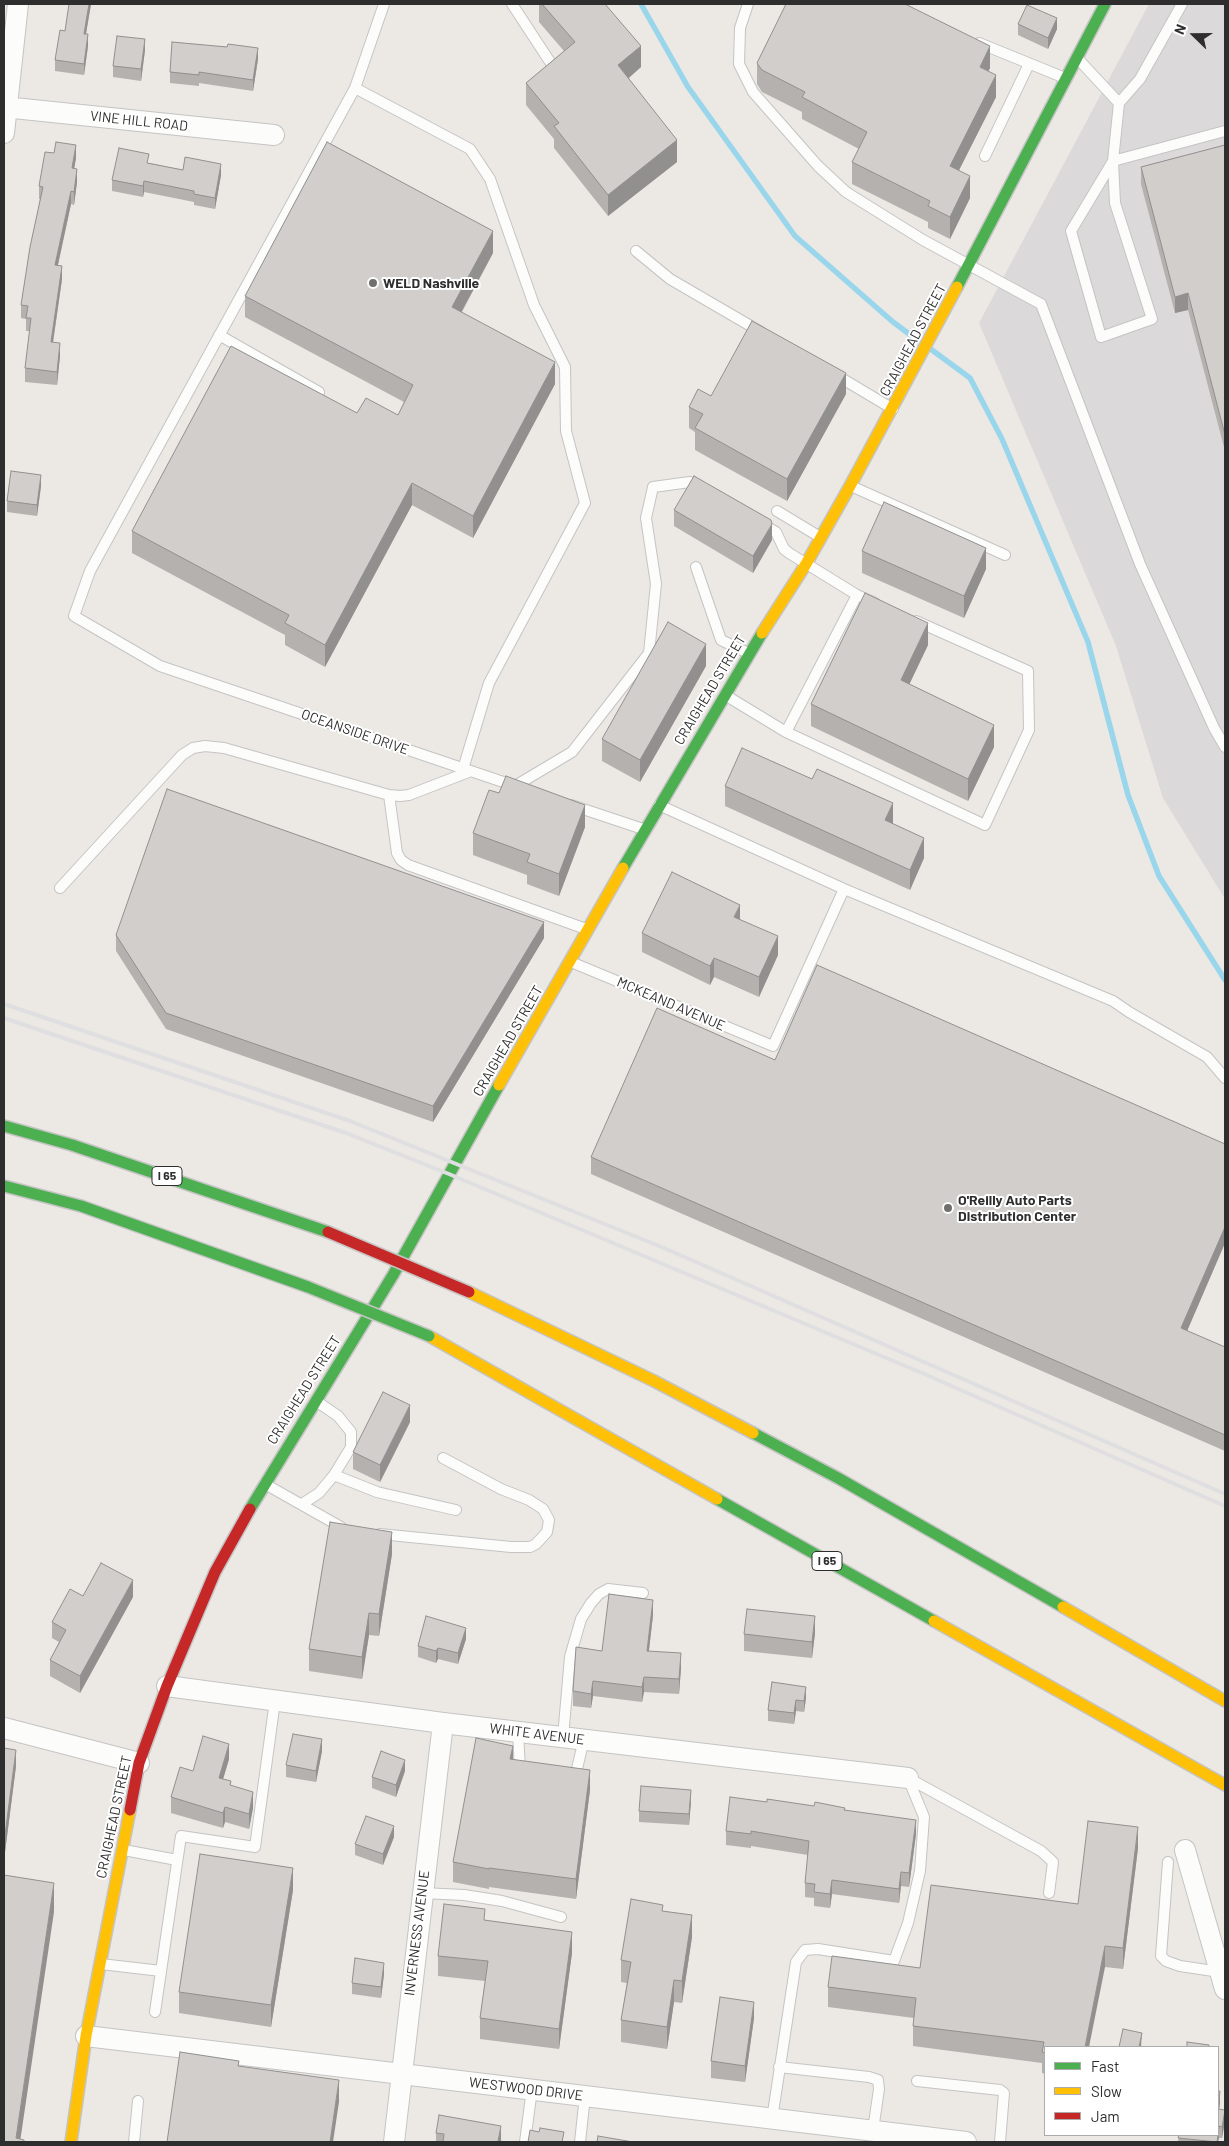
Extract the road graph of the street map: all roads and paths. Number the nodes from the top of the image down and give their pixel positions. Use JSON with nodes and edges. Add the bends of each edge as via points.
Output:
{"nodes":[{"id":1,"x":18,"y":4,"type":"edge"},
{"id":2,"x":384,"y":4,"type":"edge"},
{"id":3,"x":512,"y":4,"type":"edge"},
{"id":4,"x":748,"y":4,"type":"edge"},
{"id":5,"x":1105,"y":4,"type":"edge"},
{"id":6,"x":1182,"y":4,"type":"edge"},
{"id":7,"x":973,"y":40,"type":"edge"},
{"id":8,"x":1077,"y":57,"type":"junction"},
{"id":9,"x":1030,"y":64,"type":"junction"},
{"id":10,"x":552,"y":65,"type":"edge"},
{"id":11,"x":1066,"y":78,"type":"junction"},
{"id":12,"x":355,"y":88,"type":"junction"},
{"id":13,"x":1119,"y":103,"type":"junction"},
{"id":14,"x":5,"y":108,"type":"edge"},
{"id":15,"x":1225,"y":131,"type":"edge"},
{"id":16,"x":4,"y":134,"type":"edge"},
{"id":17,"x":274,"y":135,"type":"dead end"},
{"id":18,"x":985,"y":156,"type":"dead end"},
{"id":19,"x":1113,"y":161,"type":"junction"},
{"id":20,"x":636,"y":251,"type":"dead end"},
{"id":21,"x":969,"y":266,"type":"junction"},
{"id":22,"x":220,"y":335,"type":"junction"},
{"id":23,"x":766,"y":335,"type":"edge"},
{"id":24,"x":825,"y":369,"type":"edge"},
{"id":25,"x":319,"y":392,"type":"edge"},
{"id":26,"x":894,"y":409,"type":"junction"},
{"id":27,"x":850,"y":486,"type":"junction"},
{"id":28,"x":715,"y":496,"type":"edge"},
{"id":29,"x":777,"y":511,"type":"dead end"},
{"id":30,"x":754,"y":519,"type":"edge"},
{"id":31,"x":821,"y":538,"type":"junction"},
{"id":32,"x":1004,"y":555,"type":"dead end"},
{"id":33,"x":806,"y":564,"type":"junction"},
{"id":34,"x":696,"y":567,"type":"dead end"},
{"id":35,"x":857,"y":595,"type":"junction"},
{"id":36,"x":884,"y":607,"type":"edge"},
{"id":37,"x":902,"y":615,"type":"edge"},
{"id":38,"x":749,"y":654,"type":"junction"},
{"id":39,"x":724,"y":695,"type":"junction"},
{"id":40,"x":786,"y":732,"type":"junction"},
{"id":41,"x":1225,"y":747,"type":"edge"},
{"id":42,"x":467,"y":770,"type":"junction"},
{"id":43,"x":389,"y":795,"type":"junction"},
{"id":44,"x":561,"y":802,"type":"edge"},
{"id":45,"x":658,"y":804,"type":"junction"},
{"id":46,"x":644,"y":830,"type":"junction"},
{"id":47,"x":60,"y":888,"type":"dead end"},
{"id":48,"x":844,"y":889,"type":"junction"},
{"id":49,"x":587,"y":930,"type":"junction"},
{"id":50,"x":570,"y":962,"type":"junction"},
{"id":51,"x":1225,"y":1078,"type":"edge"},
{"id":52,"x":4,"y":1126,"type":"edge"},
{"id":53,"x":4,"y":1186,"type":"edge"},
{"id":54,"x":316,"y":1400,"type":"junction"},
{"id":55,"x":443,"y":1458,"type":"dead end"},
{"id":56,"x":334,"y":1475,"type":"junction"},
{"id":57,"x":264,"y":1484,"type":"junction"},
{"id":58,"x":302,"y":1504,"type":"junction"},
{"id":59,"x":456,"y":1510,"type":"dead end"},
{"id":60,"x":354,"y":1530,"type":"edge"},
{"id":61,"x":370,"y":1532,"type":"edge"},
{"id":62,"x":643,"y":1593,"type":"dead end"},
{"id":63,"x":167,"y":1686,"type":"junction"},
{"id":64,"x":275,"y":1701,"type":"junction"},
{"id":65,"x":1225,"y":1701,"type":"edge"},
{"id":66,"x":443,"y":1723,"type":"junction"},
{"id":67,"x":4,"y":1728,"type":"edge"},
{"id":68,"x":518,"y":1732,"type":"junction"},
{"id":69,"x":563,"y":1737,"type":"junction"},
{"id":70,"x":584,"y":1739,"type":"junction"},
{"id":71,"x":139,"y":1763,"type":"junction"},
{"id":72,"x":539,"y":1771,"type":"edge"},
{"id":73,"x":558,"y":1772,"type":"edge"},
{"id":74,"x":908,"y":1778,"type":"junction"},
{"id":75,"x":1225,"y":1785,"type":"edge"},
{"id":76,"x":122,"y":1850,"type":"junction"},
{"id":77,"x":1185,"y":1850,"type":"dead end"},
{"id":78,"x":177,"y":1860,"type":"junction"},
{"id":79,"x":1168,"y":1862,"type":"dead end"},
{"id":80,"x":422,"y":1893,"type":"junction"},
{"id":81,"x":1049,"y":1893,"type":"dead end"},
{"id":82,"x":561,"y":1916,"type":"dead end"},
{"id":83,"x":100,"y":1964,"type":"junction"},
{"id":84,"x":161,"y":1971,"type":"junction"},
{"id":85,"x":1223,"y":1980,"type":"edge"},
{"id":86,"x":155,"y":2012,"type":"dead end"},
{"id":87,"x":86,"y":2036,"type":"junction"},
{"id":88,"x":780,"y":2067,"type":"junction"},
{"id":89,"x":400,"y":2073,"type":"junction"},
{"id":90,"x":917,"y":2081,"type":"dead end"},
{"id":91,"x":532,"y":2089,"type":"junction"},
{"id":92,"x":585,"y":2096,"type":"junction"},
{"id":93,"x":138,"y":2101,"type":"dead end"},
{"id":94,"x":772,"y":2118,"type":"junction"},
{"id":95,"x":873,"y":2130,"type":"junction"},
{"id":96,"x":893,"y":2138,"type":"edge"},
{"id":97,"x":71,"y":2142,"type":"edge"},
{"id":98,"x":134,"y":2142,"type":"edge"},
{"id":99,"x":394,"y":2142,"type":"edge"},
{"id":100,"x":525,"y":2142,"type":"edge"},
{"id":101,"x":580,"y":2142,"type":"edge"},
{"id":102,"x":966,"y":2142,"type":"edge"},
{"id":103,"x":1000,"y":2142,"type":"edge"}],
"edges":[{"from":1,"to":14,"type":"street"},
{"from":2,"to":12,"type":"lane"},
{"from":3,"to":10,"type":"lane"},
{"from":4,"to":21,"type":"lane","via":[[740,28],[739,64],[753,92],[791,137],[846,192]]},
{"from":5,"to":8,"type":"main road","name":"CRAIGHEAD STREET"},
{"from":6,"to":13,"type":"lane","via":[[1140,79]]},
{"from":7,"to":9,"type":"lane"},
{"from":8,"to":11,"type":"main road","name":"CRAIGHEAD STREET"},
{"from":8,"to":13,"type":"lane"},
{"from":9,"to":11,"type":"lane"},
{"from":9,"to":18,"type":"lane"},
{"from":11,"to":21,"type":"main road","name":"CRAIGHEAD STREET"},
{"from":12,"to":22,"type":"lane"},
{"from":12,"to":42,"type":"lane","via":[[470,149],[490,179],[534,305],[566,367],[566,431],[585,503],[489,684]]},
{"from":13,"to":19,"type":"lane"},
{"from":14,"to":16,"type":"street"},
{"from":14,"to":17,"type":"street","name":"VINE HILL ROAD"},
{"from":15,"to":19,"type":"lane"},
{"from":19,"to":19,"type":"lane","via":[[1115,203],[1152,319],[1100,337],[1071,231]]},
{"from":20,"to":23,"type":"lane","via":[[670,279]]},
{"from":21,"to":26,"type":"main road","name":"CRAIGHEAD STREET"},
{"from":21,"to":41,"type":"lane","via":[[1041,304],[1140,564]]},
{"from":22,"to":25,"type":"lane"},
{"from":22,"to":42,"type":"lane","name":"OCEANSIDE DRIVE","via":[[90,571],[74,616],[160,666]]},
{"from":24,"to":26,"type":"lane"},
{"from":26,"to":27,"type":"main road","name":"CRAIGHEAD STREET"},
{"from":27,"to":31,"type":"main road","name":"CRAIGHEAD STREET"},
{"from":27,"to":32,"type":"lane"},
{"from":28,"to":42,"type":"lane","name":"OCEANSIDE DRIVE","via":[[690,482],[653,487],[646,518],[656,584],[649,653],[572,752],[520,788]]},
{"from":29,"to":31,"type":"lane"},
{"from":30,"to":33,"type":"lane","via":[[776,532],[784,549]]},
{"from":31,"to":33,"type":"main road","name":"CRAIGHEAD STREET"},
{"from":33,"to":35,"type":"lane"},
{"from":33,"to":38,"type":"main road","name":"CRAIGHEAD STREET"},
{"from":34,"to":38,"type":"lane","via":[[721,640]]},
{"from":35,"to":36,"type":"lane"},
{"from":35,"to":40,"type":"lane"},
{"from":37,"to":40,"type":"lane","via":[[1028,671],[1029,730],[985,825]]},
{"from":38,"to":39,"type":"main road","name":"CRAIGHEAD STREET"},
{"from":39,"to":40,"type":"lane"},
{"from":39,"to":45,"type":"main road","name":"CRAIGHEAD STREET"},
{"from":42,"to":43,"type":"lane","via":[[409,795]]},
{"from":43,"to":47,"type":"lane","via":[[224,748],[193,748],[182,755]]},
{"from":43,"to":49,"type":"lane","via":[[397,853],[408,865]]},
{"from":44,"to":46,"type":"lane"},
{"from":45,"to":46,"type":"main road","name":"CRAIGHEAD STREET"},
{"from":45,"to":48,"type":"lane"},
{"from":46,"to":49,"type":"main road","name":"CRAIGHEAD STREET"},
{"from":48,"to":50,"type":"lane","name":"MCKEAND AVENUE","via":[[773,1046]]},
{"from":48,"to":51,"type":"lane","via":[[1113,1001],[1207,1057]]},
{"from":49,"to":50,"type":"main road","name":"CRAIGHEAD STREET"},
{"from":50,"to":54,"type":"main road","name":"CRAIGHEAD STREET","via":[[393,1275]]},
{"from":52,"to":65,"type":"main road","number":"I 65","bridge":true,"via":[[72,1145],[328,1232],[469,1292],[654,1381],[838,1478]]},
{"from":53,"to":75,"type":"main road","number":"I 65","bridge":true,"via":[[81,1206],[308,1287],[428,1336]]},
{"from":54,"to":56,"type":"lane","via":[[338,1416],[351,1432],[351,1447]]},
{"from":54,"to":57,"type":"main road","name":"CRAIGHEAD STREET"},
{"from":55,"to":61,"type":"lane","via":[[543,1509],[549,1520],[547,1532],[536,1544],[511,1547]]},
{"from":56,"to":58,"type":"lane","via":[[319,1493]]},
{"from":56,"to":59,"type":"lane","via":[[377,1492]]},
{"from":57,"to":58,"type":"lane"},
{"from":57,"to":63,"type":"main road","name":"CRAIGHEAD STREET","via":[[215,1572]]},
{"from":58,"to":60,"type":"lane","via":[[332,1523]]},
{"from":62,"to":69,"type":"lane","via":[[608,1589],[590,1603],[581,1619],[570,1657]]},
{"from":63,"to":64,"type":"street","name":"WHITE AVENUE"},
{"from":63,"to":71,"type":"main road","name":"CRAIGHEAD STREET"},
{"from":64,"to":66,"type":"street","name":"WHITE AVENUE"},
{"from":64,"to":78,"type":"lane","via":[[255,1847],[181,1836]]},
{"from":66,"to":68,"type":"street","name":"WHITE AVENUE"},
{"from":66,"to":80,"type":"street","name":"INVERNESS AVENUE"},
{"from":67,"to":71,"type":"street"},
{"from":68,"to":69,"type":"street","name":"WHITE AVENUE"},
{"from":68,"to":72,"type":"lane","via":[[520,1770]]},
{"from":69,"to":70,"type":"street","name":"WHITE AVENUE"},
{"from":70,"to":73,"type":"lane","via":[[576,1773]]},
{"from":70,"to":74,"type":"street","name":"WHITE AVENUE"},
{"from":71,"to":76,"type":"main road","name":"CRAIGHEAD STREET"},
{"from":74,"to":81,"type":"lane","via":[[1041,1851],[1053,1862]]},
{"from":74,"to":88,"type":"lane","via":[[924,1817],[920,1871],[908,1923],[894,1961],[805,1950],[796,1962]]},
{"from":76,"to":78,"type":"lane"},
{"from":76,"to":83,"type":"main road","name":"CRAIGHEAD STREET"},
{"from":77,"to":85,"type":"street"},
{"from":78,"to":84,"type":"lane"},
{"from":79,"to":85,"type":"lane","via":[[1161,1956],[1166,1961]]},
{"from":80,"to":82,"type":"lane","via":[[502,1901]]},
{"from":80,"to":89,"type":"street","name":"INVERNESS AVENUE"},
{"from":83,"to":84,"type":"lane"},
{"from":83,"to":87,"type":"main road","name":"CRAIGHEAD STREET"},
{"from":84,"to":86,"type":"lane"},
{"from":87,"to":89,"type":"street","name":"WESTWOOD DRIVE"},
{"from":87,"to":97,"type":"main road","name":"CRAIGHEAD STREET"},
{"from":88,"to":94,"type":"lane"},
{"from":88,"to":95,"type":"lane","via":[[878,2080]]},
{"from":89,"to":91,"type":"street","name":"WESTWOOD DRIVE"},
{"from":89,"to":99,"type":"street","name":"INVERNESS AVENUE"},
{"from":90,"to":103,"type":"lane","via":[[1000,2090],[1004,2093]]},
{"from":91,"to":92,"type":"street","name":"WESTWOOD DRIVE"},
{"from":91,"to":100,"type":"lane"},
{"from":92,"to":94,"type":"street","name":"WESTWOOD DRIVE"},
{"from":92,"to":101,"type":"lane"},
{"from":93,"to":98,"type":"lane"},
{"from":94,"to":95,"type":"street","name":"WESTWOOD DRIVE"},
{"from":95,"to":96,"type":"street","name":"WESTWOOD DRIVE"},
{"from":96,"to":102,"type":"street","name":"WESTWOOD DRIVE"}]}
